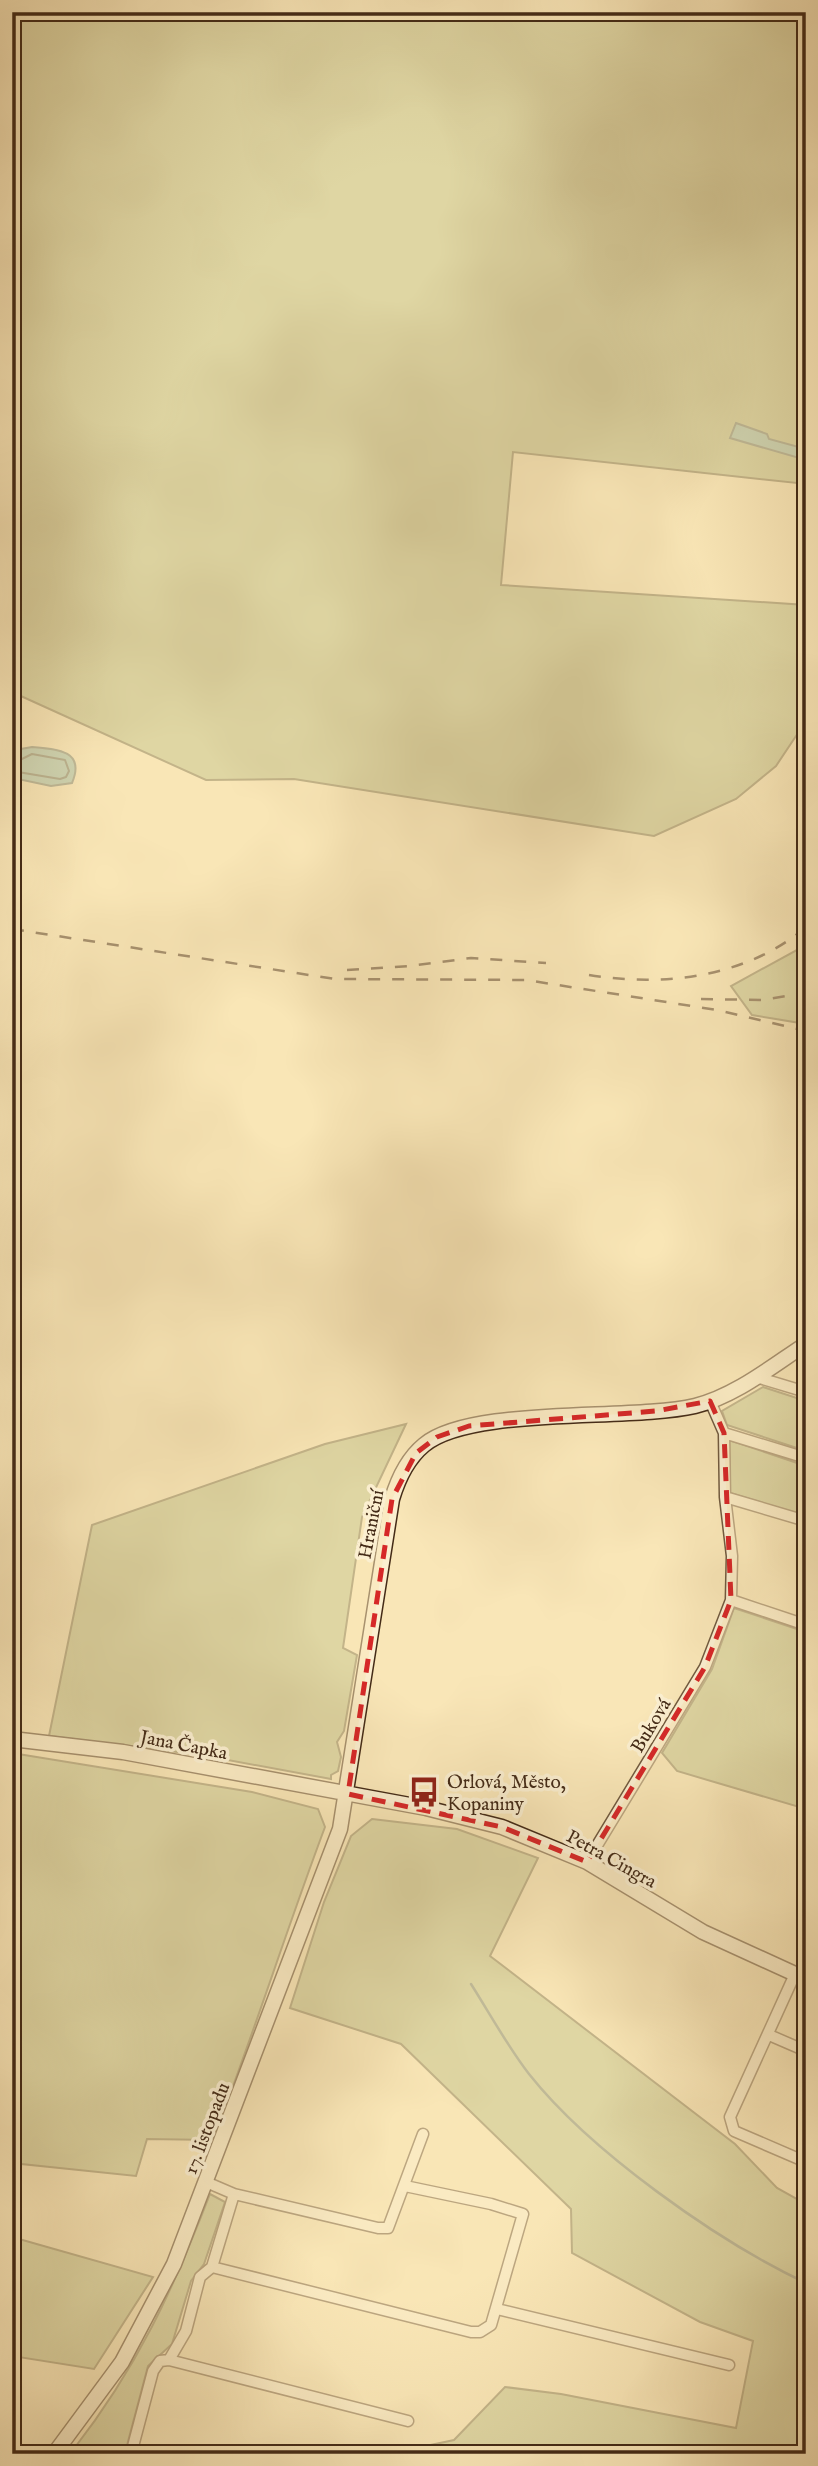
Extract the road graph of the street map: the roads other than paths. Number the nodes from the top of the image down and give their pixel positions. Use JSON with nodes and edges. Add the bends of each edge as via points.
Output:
{"nodes":[{"id":1,"x":806,"y":1344,"type":"edge"},
{"id":2,"x":757,"y":1377,"type":"junction"},
{"id":3,"x":806,"y":1392,"type":"edge"},
{"id":4,"x":710,"y":1401,"type":"junction"},
{"id":5,"x":724,"y":1433,"type":"junction"},
{"id":6,"x":806,"y":1458,"type":"edge"},
{"id":7,"x":725,"y":1497,"type":"junction"},
{"id":8,"x":806,"y":1521,"type":"edge"},
{"id":9,"x":731,"y":1600,"type":"junction"},
{"id":10,"x":806,"y":1625,"type":"edge"},
{"id":11,"x":12,"y":1739,"type":"edge"},
{"id":12,"x":348,"y":1794,"type":"junction"},
{"id":13,"x":587,"y":1862,"type":"junction"},
{"id":14,"x":800,"y":1976,"type":"edge"},
{"id":15,"x":769,"y":2035,"type":"junction"},
{"id":16,"x":806,"y":2051,"type":"edge"},
{"id":17,"x":423,"y":2134,"type":"dead end"},
{"id":18,"x":806,"y":2162,"type":"edge"},
{"id":19,"x":206,"y":2182,"type":"junction"},
{"id":20,"x":405,"y":2186,"type":"junction"},
{"id":21,"x":234,"y":2194,"type":"junction"},
{"id":22,"x":212,"y":2267,"type":"junction"},
{"id":23,"x":497,"y":2309,"type":"junction"},
{"id":24,"x":169,"y":2360,"type":"junction"},
{"id":25,"x":729,"y":2365,"type":"dead end"},
{"id":26,"x":408,"y":2421,"type":"dead end"},
{"id":27,"x":62,"y":2451,"type":"edge"},
{"id":28,"x":131,"y":2454,"type":"edge"}],
"edges":[{"from":1,"to":2,"type":"main road","name":"Hraniční"},
{"from":2,"to":3,"type":"street"},
{"from":2,"to":4,"type":"main road","name":"Hraniční"},
{"from":4,"to":5,"type":"street","name":"Buková"},
{"from":4,"to":12,"type":"main road","name":"Hraniční","via":[[656,1411],[469,1426],[437,1437],[416,1453],[401,1474],[392,1499]]},
{"from":5,"to":6,"type":"street"},
{"from":5,"to":7,"type":"street","name":"Buková"},
{"from":7,"to":8,"type":"street"},
{"from":7,"to":9,"type":"street","name":"Buková","via":[[732,1556]]},
{"from":9,"to":10,"type":"street"},
{"from":9,"to":13,"type":"street","name":"Buková","via":[[705,1667]]},
{"from":11,"to":12,"type":"main road","name":"Jana Čapka","via":[[122,1752]]},
{"from":12,"to":13,"type":"main road","name":"Petra Cingra","via":[[502,1827]]},
{"from":12,"to":19,"type":"main road","name":"17. listopadu","via":[[340,1829]]},
{"from":13,"to":14,"type":"main road","name":"Petra Cingra","via":[[703,1931]]},
{"from":14,"to":15,"type":"street"},
{"from":15,"to":16,"type":"street"},
{"from":15,"to":18,"type":"street","via":[[730,2117],[734,2131]]},
{"from":17,"to":20,"type":"street"},
{"from":19,"to":21,"type":"street"},
{"from":19,"to":27,"type":"main road","name":"17. listopadu","via":[[174,2264],[143,2326]]},
{"from":20,"to":21,"type":"street","via":[[388,2228]]},
{"from":20,"to":23,"type":"street","via":[[523,2214]]},
{"from":21,"to":22,"type":"street"},
{"from":22,"to":23,"type":"street","via":[[471,2332],[491,2325]]},
{"from":22,"to":24,"type":"street","via":[[200,2277],[186,2331]]},
{"from":23,"to":25,"type":"street"},
{"from":24,"to":26,"type":"street"},
{"from":24,"to":28,"type":"street","via":[[160,2361],[153,2371]]}]}
